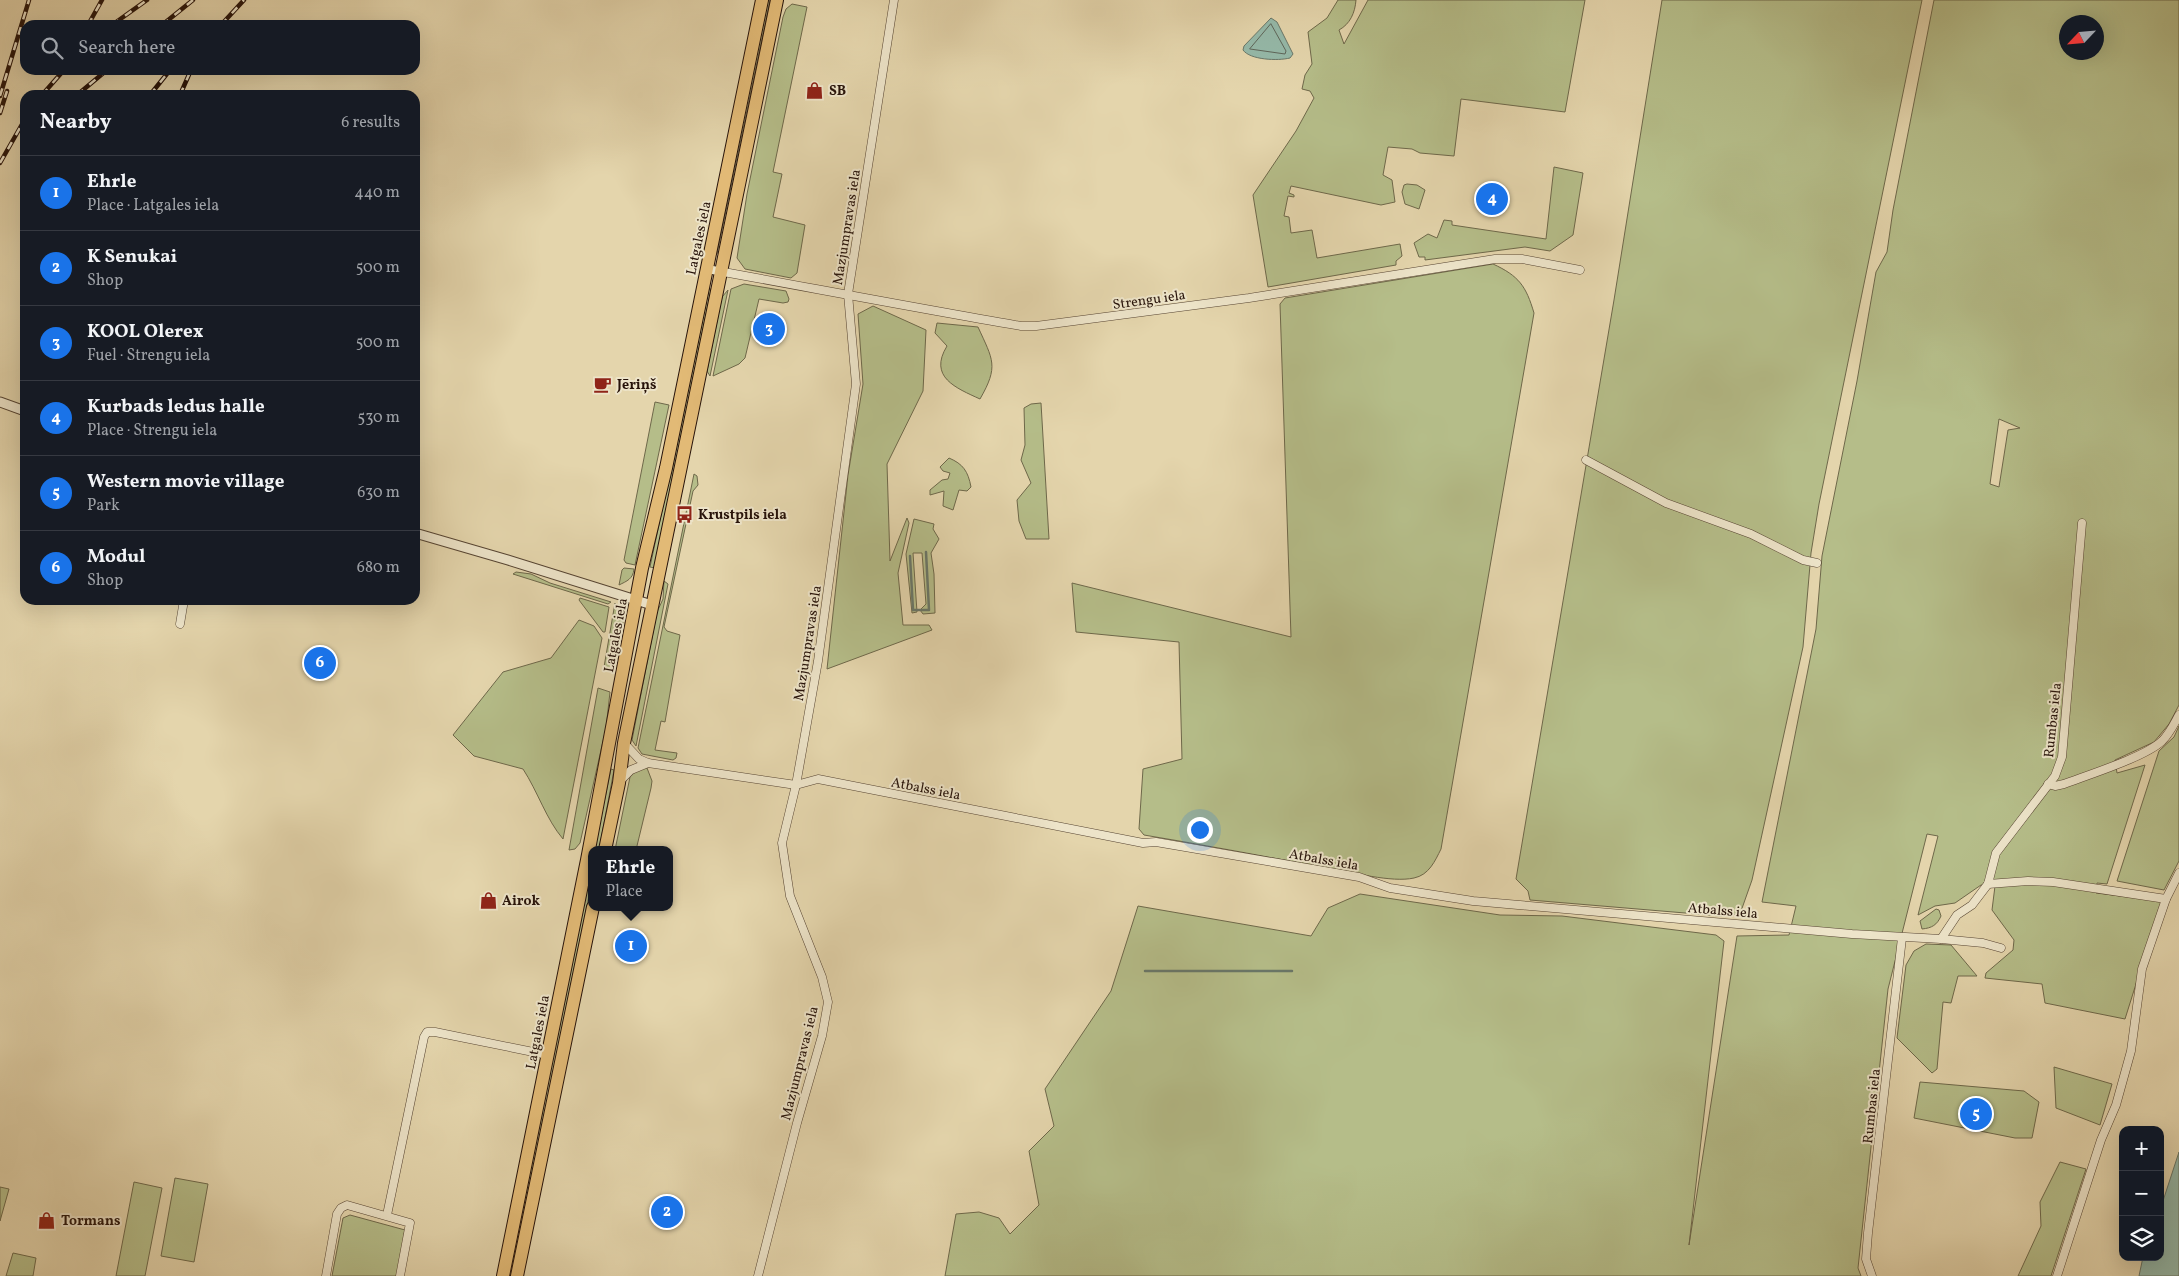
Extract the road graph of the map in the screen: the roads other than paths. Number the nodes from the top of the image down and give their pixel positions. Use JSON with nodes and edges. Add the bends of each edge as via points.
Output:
{"nodes":[{"id":1,"x":762,"y":0,"type":"edge"},
{"id":2,"x":777,"y":0,"type":"edge"},
{"id":3,"x":894,"y":0,"type":"edge"},
{"id":4,"x":707,"y":269,"type":"junction"},
{"id":5,"x":1580,"y":270,"type":"dead end"},
{"id":6,"x":722,"y":272,"type":"junction"},
{"id":7,"x":848,"y":294,"type":"junction"},
{"id":8,"x":0,"y":402,"type":"edge"},
{"id":9,"x":20,"y":409,"type":"edge"},
{"id":10,"x":1586,"y":460,"type":"dead end"},
{"id":11,"x":2082,"y":523,"type":"dead end"},
{"id":12,"x":420,"y":534,"type":"edge"},
{"id":13,"x":1817,"y":564,"type":"dead end"},
{"id":14,"x":637,"y":601,"type":"junction"},
{"id":15,"x":183,"y":605,"type":"edge"},
{"id":16,"x":652,"y":605,"type":"junction"},
{"id":17,"x":180,"y":624,"type":"dead end"},
{"id":18,"x":2179,"y":715,"type":"edge"},
{"id":19,"x":624,"y":743,"type":"junction"},
{"id":20,"x":648,"y":763,"type":"junction"},
{"id":21,"x":619,"y":783,"type":"junction"},
{"id":22,"x":2048,"y":784,"type":"junction"},
{"id":23,"x":796,"y":785,"type":"junction"},
{"id":24,"x":589,"y":846,"type":"edge"},
{"id":25,"x":606,"y":846,"type":"edge"},
{"id":26,"x":588,"y":851,"type":"edge"},
{"id":27,"x":2179,"y":873,"type":"edge"},
{"id":28,"x":1988,"y":884,"type":"junction"},
{"id":29,"x":2166,"y":899,"type":"junction"},
{"id":30,"x":592,"y":911,"type":"edge"},
{"id":31,"x":1902,"y":938,"type":"junction"},
{"id":32,"x":1941,"y":939,"type":"junction"},
{"id":33,"x":2001,"y":948,"type":"dead end"},
{"id":34,"x":548,"y":1055,"type":"junction"},
{"id":35,"x":387,"y":1215,"type":"junction"},
{"id":36,"x":326,"y":1276,"type":"edge"},
{"id":37,"x":400,"y":1276,"type":"edge"},
{"id":38,"x":503,"y":1276,"type":"edge"},
{"id":39,"x":517,"y":1276,"type":"edge"},
{"id":40,"x":758,"y":1276,"type":"edge"},
{"id":41,"x":1872,"y":1276,"type":"edge"},
{"id":42,"x":2057,"y":1276,"type":"edge"}],
"edges":[{"from":1,"to":4,"type":"highway","name":"Latgales iela"},
{"from":2,"to":6,"type":"highway"},
{"from":3,"to":7,"type":"street","name":"Mazjumpravas iela"},
{"from":4,"to":6,"type":"street","name":"Strengu iela"},
{"from":4,"to":14,"type":"highway","name":"Latgales iela"},
{"from":5,"to":7,"type":"street","name":"Strengu iela","via":[[1522,258],[1495,259],[1249,298],[1036,326],[1021,326]]},
{"from":6,"to":7,"type":"street","name":"Strengu iela"},
{"from":6,"to":16,"type":"highway"},
{"from":7,"to":23,"type":"street","name":"Mazjumpravas iela","via":[[856,384],[818,662]]},
{"from":8,"to":9,"type":"street"},
{"from":10,"to":13,"type":"street","via":[[1666,503],[1742,530]]},
{"from":11,"to":22,"type":"street","name":"Rumbas iela","via":[[2062,757],[2055,776]]},
{"from":12,"to":14,"type":"street"},
{"from":14,"to":16,"type":"street"},
{"from":14,"to":24,"type":"highway","name":"Latgales iela"},
{"from":15,"to":17,"type":"street"},
{"from":16,"to":19,"type":"highway"},
{"from":18,"to":22,"type":"street","via":[[2166,737],[2146,752],[2064,784]]},
{"from":19,"to":20,"type":"street","name":"Atbalss iela","via":[[639,759]]},
{"from":19,"to":21,"type":"highway"},
{"from":20,"to":21,"type":"street","via":[[631,770]]},
{"from":20,"to":23,"type":"street","name":"Atbalss iela"},
{"from":21,"to":25,"type":"highway"},
{"from":22,"to":28,"type":"street","name":"Rumbas iela","via":[[1996,852]]},
{"from":23,"to":31,"type":"street","name":"Atbalss iela","via":[[818,779],[1143,843],[1156,842],[1358,877],[1390,888],[1473,900]]},
{"from":23,"to":40,"type":"street","name":"Mazjumpravas iela","via":[[782,843],[790,896],[822,977],[828,1002],[822,1036]]},
{"from":26,"to":34,"type":"highway","name":"Latgales iela"},
{"from":27,"to":29,"type":"street"},
{"from":28,"to":29,"type":"street","via":[[2053,882]]},
{"from":28,"to":32,"type":"street","name":"Rumbas iela","via":[[1972,904],[1957,915]]},
{"from":29,"to":42,"type":"street","via":[[2142,969],[2131,1051],[2116,1105],[2101,1140]]},
{"from":30,"to":39,"type":"highway"},
{"from":31,"to":32,"type":"street","name":"Atbalss iela"},
{"from":31,"to":41,"type":"street","name":"Rumbas iela","via":[[1868,1233],[1866,1259]]},
{"from":32,"to":33,"type":"street","name":"Atbalss iela"},
{"from":34,"to":35,"type":"street","via":[[427,1032]]},
{"from":34,"to":38,"type":"highway","name":"Latgales iela"},
{"from":35,"to":36,"type":"street","via":[[347,1205],[341,1208],[337,1214]]},
{"from":35,"to":37,"type":"street","via":[[410,1223]]}]}
